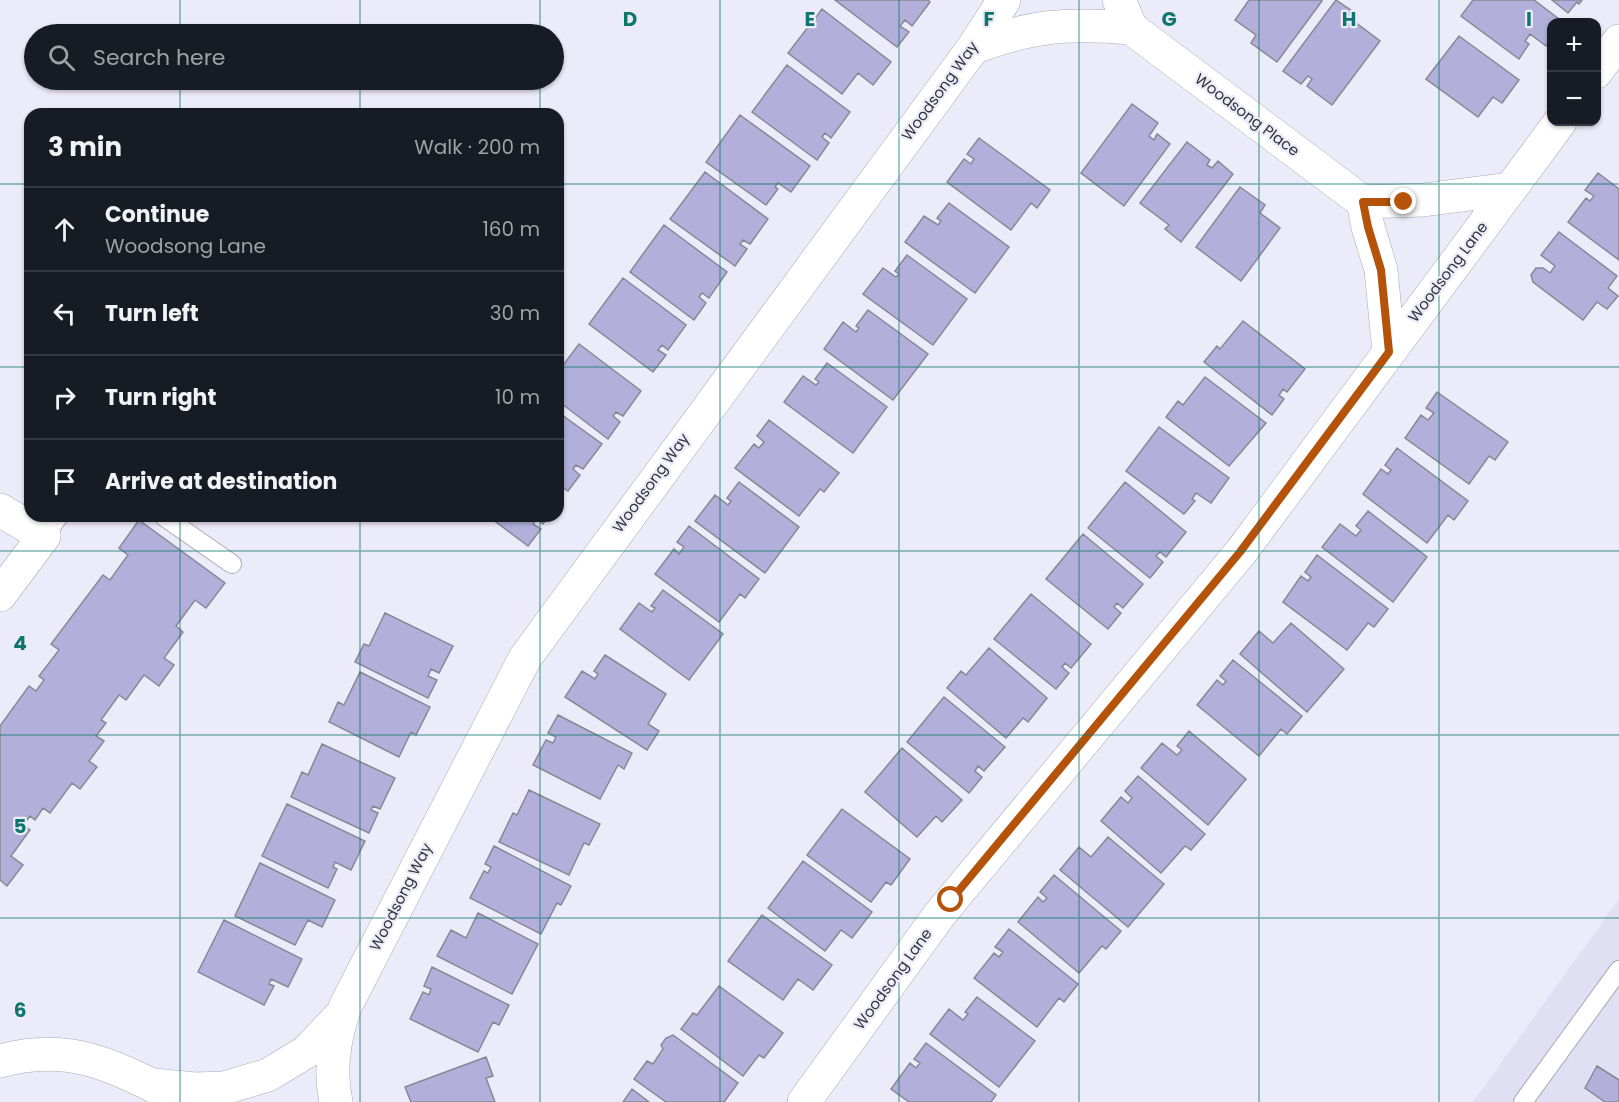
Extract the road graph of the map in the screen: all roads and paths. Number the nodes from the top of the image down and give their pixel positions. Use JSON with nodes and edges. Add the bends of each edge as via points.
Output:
{"nodes":[{"id":1,"x":1004,"y":0,"type":"edge"},
{"id":2,"x":1125,"y":14,"type":"edge"},
{"id":3,"x":1619,"y":41,"type":"edge"},
{"id":4,"x":973,"y":48,"type":"junction"},
{"id":5,"x":1601,"y":65,"type":"edge"},
{"id":6,"x":1557,"y":126,"type":"edge"},
{"id":7,"x":1510,"y":189,"type":"junction"},
{"id":8,"x":1363,"y":202,"type":"junction"},
{"id":9,"x":1389,"y":352,"type":"junction"},
{"id":10,"x":0,"y":510,"type":"edge"},
{"id":11,"x":24,"y":518,"type":"edge"},
{"id":12,"x":172,"y":522,"type":"edge"},
{"id":13,"x":51,"y":526,"type":"edge"},
{"id":14,"x":232,"y":564,"type":"dead end"},
{"id":15,"x":0,"y":595,"type":"edge"},
{"id":16,"x":1619,"y":970,"type":"edge"},
{"id":17,"x":346,"y":1005,"type":"junction"},
{"id":18,"x":0,"y":1061,"type":"edge"},
{"id":19,"x":144,"y":1081,"type":"junction"},
{"id":20,"x":187,"y":1102,"type":"edge"},
{"id":21,"x":336,"y":1102,"type":"edge"},
{"id":22,"x":804,"y":1102,"type":"edge"},
{"id":23,"x":1523,"y":1102,"type":"edge"}],
"edges":[{"from":1,"to":4,"type":"street","name":"Woodsong Way"},
{"from":2,"to":4,"type":"street","via":[[1012,33]]},
{"from":2,"to":8,"type":"street","name":"Woodsong Place"},
{"from":3,"to":5,"type":"street"},
{"from":4,"to":17,"type":"street","name":"Woodsong Way","via":[[549,621],[525,658]]},
{"from":6,"to":7,"type":"street","name":"Woodsong Lane"},
{"from":7,"to":8,"type":"street","via":[[1434,199]]},
{"from":7,"to":9,"type":"street","name":"Woodsong Lane"},
{"from":8,"to":9,"type":"street","via":[[1381,270]]},
{"from":9,"to":22,"type":"street","name":"Woodsong Lane","via":[[1240,552],[940,914]]},
{"from":10,"to":11,"type":"street"},
{"from":12,"to":14,"type":"lane"},
{"from":13,"to":15,"type":"street"},
{"from":16,"to":23,"type":"lane"},
{"from":17,"to":19,"type":"street","name":"Woodsong Way","via":[[306,1052],[268,1075],[224,1088],[195,1089]]},
{"from":17,"to":21,"type":"street","via":[[336,1032],[332,1069]]},
{"from":18,"to":19,"type":"street","name":"Woodsong Way","via":[[34,1054],[77,1057],[106,1063]]},
{"from":19,"to":20,"type":"street"}]}
